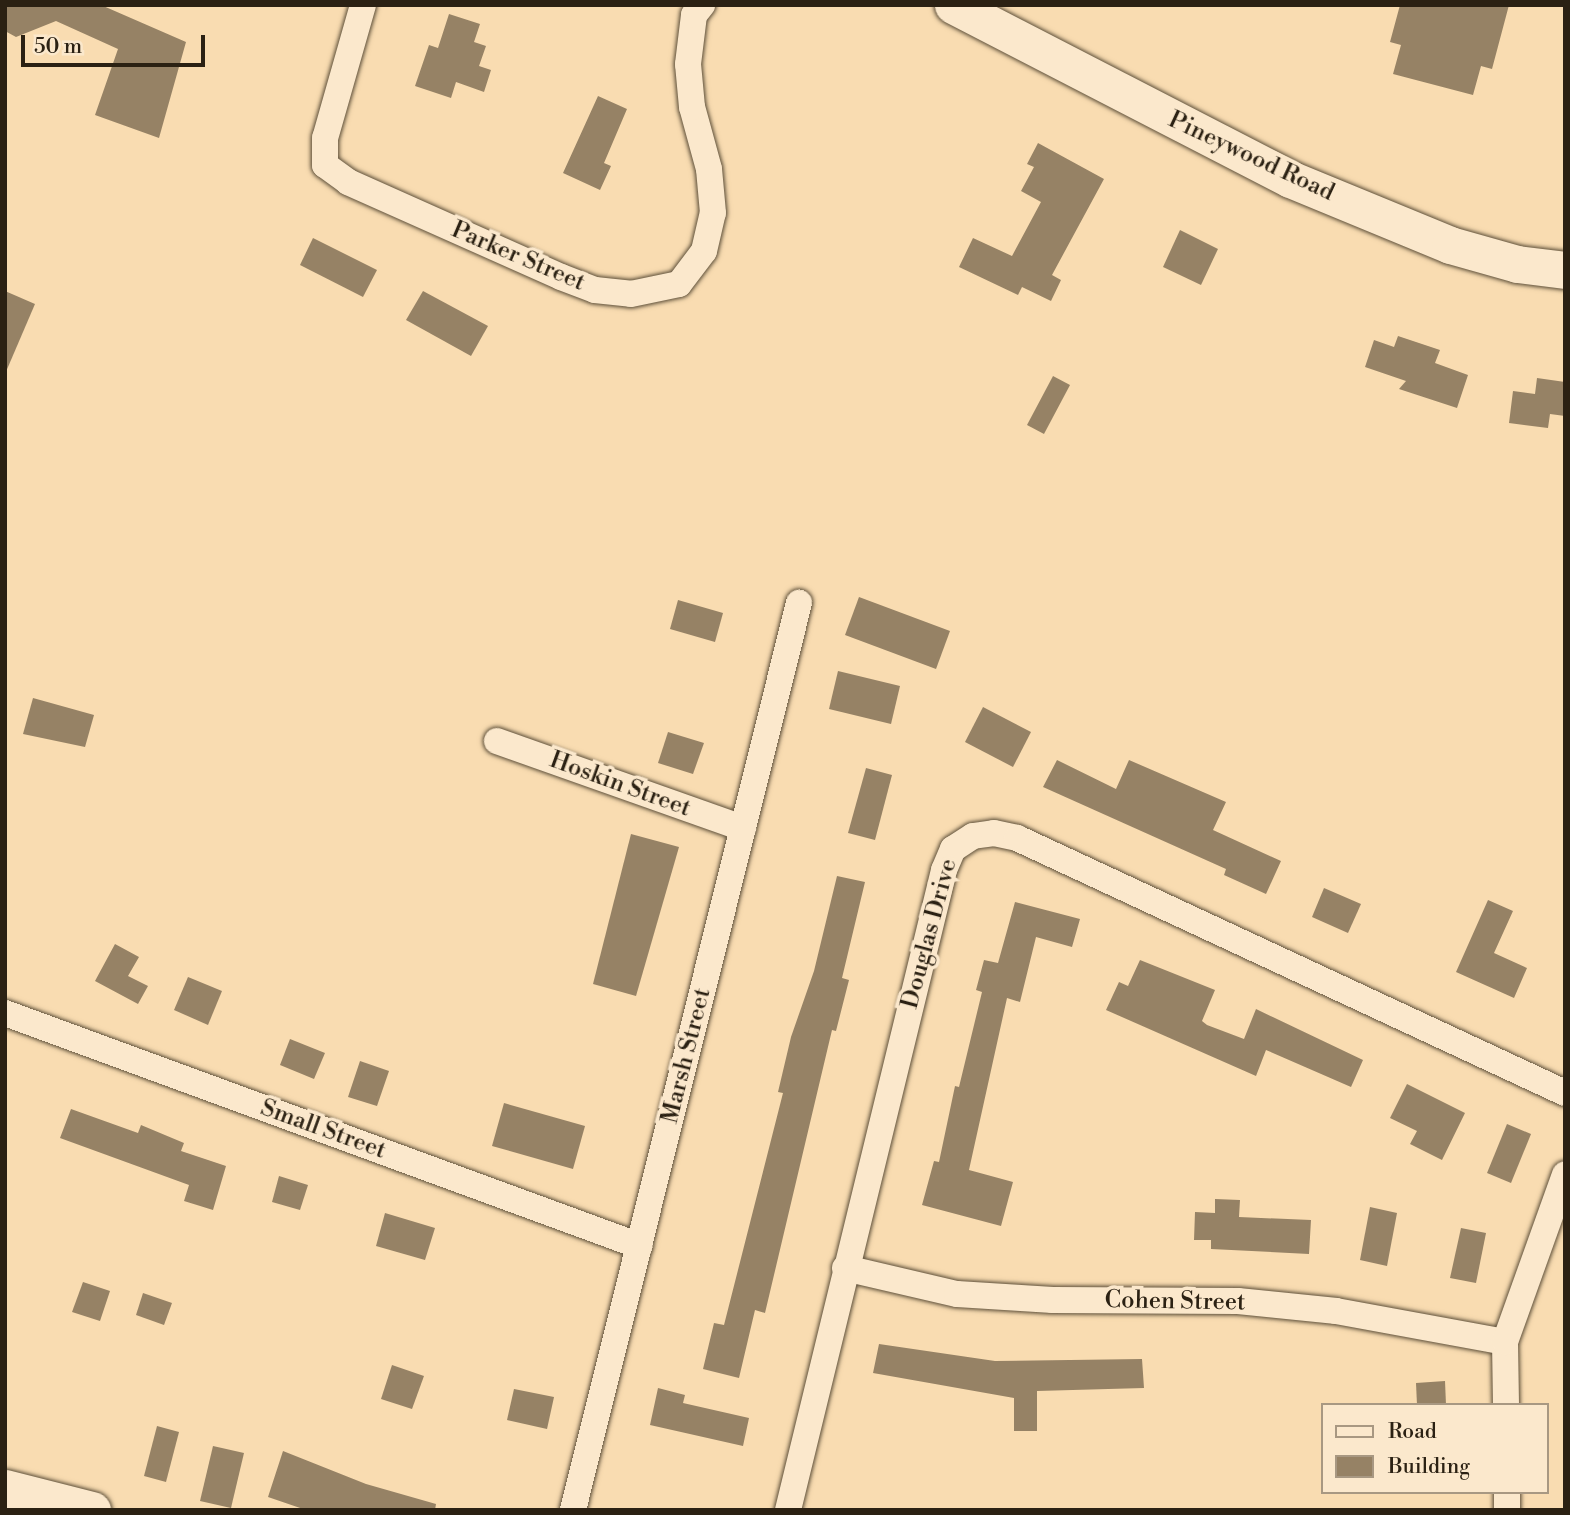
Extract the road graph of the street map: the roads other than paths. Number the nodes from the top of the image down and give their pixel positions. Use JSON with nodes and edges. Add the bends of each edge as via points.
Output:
{"nodes":[{"id":1,"x":363,"y":5,"type":"edge"},
{"id":2,"x":702,"y":5,"type":"edge"},
{"id":3,"x":953,"y":5,"type":"edge"},
{"id":4,"x":1565,"y":270,"type":"edge"},
{"id":5,"x":799,"y":603,"type":"dead end"},
{"id":6,"x":497,"y":741,"type":"dead end"},
{"id":7,"x":743,"y":828,"type":"junction"},
{"id":8,"x":5,"y":1013,"type":"edge"},
{"id":9,"x":1565,"y":1093,"type":"edge"},
{"id":10,"x":1565,"y":1174,"type":"edge"},
{"id":11,"x":640,"y":1246,"type":"junction"},
{"id":12,"x":845,"y":1268,"type":"junction"},
{"id":13,"x":1505,"y":1342,"type":"junction"},
{"id":14,"x":1506,"y":1403,"type":"edge"},
{"id":15,"x":5,"y":1488,"type":"edge"},
{"id":16,"x":81,"y":1508,"type":"edge"},
{"id":17,"x":573,"y":1510,"type":"edge"},
{"id":18,"x":788,"y":1510,"type":"edge"}],
"edges":[{"from":1,"to":2,"type":"street","name":"Parker Street","via":[[325,138],[325,165],[348,182],[561,277],[595,290],[631,294],[679,284],[704,251],[713,213],[688,64],[694,15]]},
{"from":3,"to":4,"type":"street","name":"Pineywood Road","via":[[1290,179],[1450,245],[1517,264]]},
{"from":5,"to":7,"type":"street","name":"Marsh Street"},
{"from":6,"to":7,"type":"street","name":"Hoskin Street"},
{"from":7,"to":11,"type":"street","name":"Marsh Street"},
{"from":8,"to":11,"type":"street","name":"Small Street"},
{"from":9,"to":12,"type":"street","name":"Douglas Drive","via":[[1017,838],[994,833],[973,836],[953,849],[944,870]]},
{"from":10,"to":13,"type":"street"},
{"from":11,"to":17,"type":"street","name":"Marsh Street"},
{"from":12,"to":13,"type":"street","name":"Cohen Street","via":[[957,1294],[1080,1301],[1238,1301],[1336,1311]]},
{"from":12,"to":18,"type":"street","name":"Douglas Drive"},
{"from":13,"to":14,"type":"street"},
{"from":15,"to":16,"type":"street"}]}
